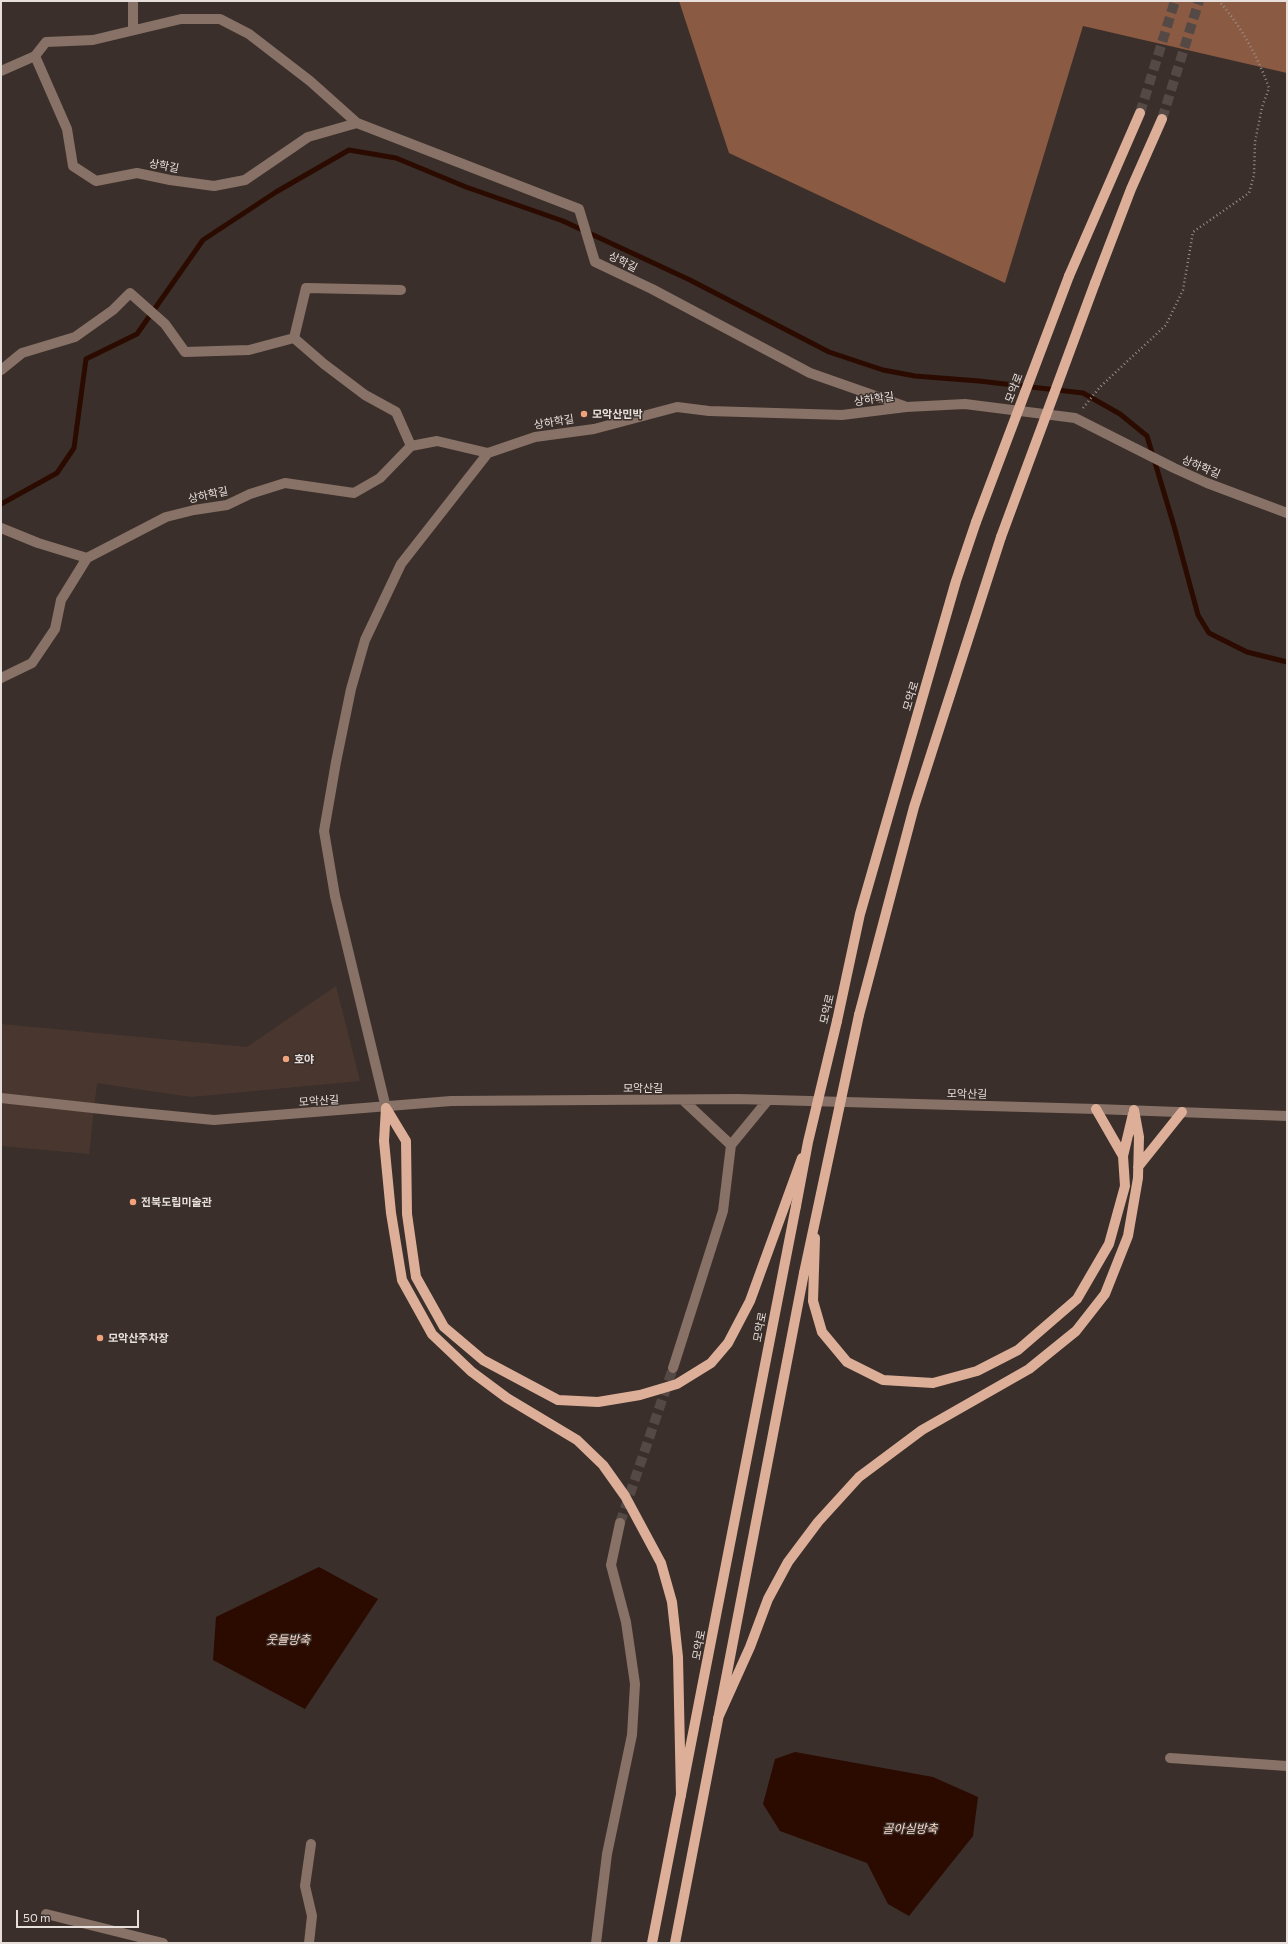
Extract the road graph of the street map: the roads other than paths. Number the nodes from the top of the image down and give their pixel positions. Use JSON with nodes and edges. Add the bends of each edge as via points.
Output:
{"nodes":[{"id":1,"x":133,"y":1,"type":"edge"},
{"id":2,"x":133,"y":30,"type":"junction"},
{"id":3,"x":36,"y":56,"type":"junction"},
{"id":4,"x":1,"y":71,"type":"edge"},
{"id":5,"x":1140,"y":113,"type":"tunnel mouth"},
{"id":6,"x":1162,"y":119,"type":"tunnel mouth"},
{"id":7,"x":357,"y":123,"type":"junction"},
{"id":8,"x":401,"y":290,"type":"dead end"},
{"id":9,"x":294,"y":338,"type":"junction"},
{"id":10,"x":1,"y":370,"type":"edge"},
{"id":11,"x":906,"y":407,"type":"junction"},
{"id":12,"x":411,"y":446,"type":"junction"},
{"id":13,"x":488,"y":453,"type":"junction"},
{"id":14,"x":1287,"y":513,"type":"edge"},
{"id":15,"x":1,"y":528,"type":"edge"},
{"id":16,"x":87,"y":558,"type":"junction"},
{"id":17,"x":1,"y":678,"type":"edge"},
{"id":18,"x":1,"y":1098,"type":"edge"},
{"id":19,"x":683,"y":1100,"type":"junction"},
{"id":20,"x":768,"y":1100,"type":"junction"},
{"id":21,"x":386,"y":1108,"type":"junction"},
{"id":22,"x":1096,"y":1108,"type":"junction"},
{"id":23,"x":1134,"y":1110,"type":"junction"},
{"id":24,"x":1182,"y":1112,"type":"junction"},
{"id":25,"x":1287,"y":1116,"type":"edge"},
{"id":26,"x":808,"y":1142,"type":"junction"},
{"id":27,"x":731,"y":1145,"type":"junction"},
{"id":28,"x":1123,"y":1156,"type":"junction"},
{"id":29,"x":1138,"y":1168,"type":"junction"},
{"id":30,"x":821,"y":1194,"type":"junction"},
{"id":31,"x":673,"y":1368,"type":"tunnel mouth"},
{"id":32,"x":620,"y":1523,"type":"tunnel mouth"},
{"id":33,"x":718,"y":1718,"type":"junction"},
{"id":34,"x":1170,"y":1758,"type":"dead end"},
{"id":35,"x":1287,"y":1766,"type":"edge"},
{"id":36,"x":682,"y":1796,"type":"junction"},
{"id":37,"x":312,"y":1844,"type":"dead end"},
{"id":38,"x":46,"y":1914,"type":"dead end"},
{"id":39,"x":163,"y":1943,"type":"edge"},
{"id":40,"x":309,"y":1943,"type":"edge"},
{"id":41,"x":596,"y":1943,"type":"edge"},
{"id":42,"x":652,"y":1943,"type":"edge"},
{"id":43,"x":676,"y":1943,"type":"edge"}],
"edges":[{"from":1,"to":2,"type":"street"},
{"from":2,"to":3,"type":"street","name":"상학길","via":[[93,40],[46,42]]},
{"from":2,"to":7,"type":"street","name":"상학길","via":[[181,18],[220,19],[249,34],[310,81]]},
{"from":3,"to":4,"type":"street","name":"상학길"},
{"from":3,"to":7,"type":"street","name":"상학길","via":[[67,129],[73,166],[96,181],[137,173],[214,186],[245,180],[308,137]]},
{"from":5,"to":26,"type":"main road","name":"모악로","bridge":true,"via":[[1069,276],[956,581],[860,914]]},
{"from":6,"to":30,"type":"main road","bridge":true,"via":[[1095,283],[1001,537],[914,807],[859,1015]]},
{"from":7,"to":11,"type":"street","name":"상학길","via":[[579,209],[595,262],[652,289],[810,373]]},
{"from":8,"to":9,"type":"street","via":[[306,288]]},
{"from":9,"to":10,"type":"street","via":[[249,350],[185,352],[165,324],[130,293],[113,310],[74,337],[22,354]]},
{"from":9,"to":12,"type":"street","via":[[365,395],[396,412]]},
{"from":11,"to":13,"type":"street","name":"상하학길","via":[[842,415],[709,411],[677,407],[594,429],[535,437]]},
{"from":11,"to":14,"type":"street","name":"상하학길","via":[[965,404],[1075,418],[1207,483]]},
{"from":12,"to":13,"type":"street","via":[[437,441]]},
{"from":12,"to":16,"type":"street","name":"상하학길","via":[[380,478],[354,493],[285,483],[250,494],[227,505],[166,517]]},
{"from":13,"to":21,"type":"street","via":[[401,564],[365,640],[351,689],[324,831],[335,896]]},
{"from":15,"to":16,"type":"street"},
{"from":16,"to":17,"type":"street","via":[[61,600],[55,629],[32,663]]},
{"from":18,"to":21,"type":"street","name":"모악산길","via":[[214,1120]]},
{"from":19,"to":20,"type":"street","name":"모악산길"},
{"from":19,"to":21,"type":"street","name":"모악산길","via":[[451,1101]]},
{"from":19,"to":27,"type":"street"},
{"from":20,"to":22,"type":"street","name":"모악산길"},
{"from":20,"to":27,"type":"street"},
{"from":21,"to":26,"type":"main road","via":[[406,1141],[406,1214],[416,1277],[444,1327],[483,1360],[558,1400],[598,1402],[640,1395],[677,1384],[711,1363],[728,1343],[750,1301]]},
{"from":21,"to":36,"type":"main road","via":[[384,1141],[391,1213],[402,1280],[432,1334],[472,1372],[506,1398],[577,1440],[603,1465],[625,1496],[661,1563],[672,1602],[678,1657]]},
{"from":22,"to":23,"type":"street","name":"모악산길"},
{"from":22,"to":28,"type":"main road"},
{"from":23,"to":24,"type":"street","name":"모악산길"},
{"from":23,"to":28,"type":"main road"},
{"from":23,"to":29,"type":"main road","via":[[1139,1137]]},
{"from":24,"to":25,"type":"street","name":"모악산길"},
{"from":24,"to":29,"type":"main road"},
{"from":26,"to":36,"type":"main road","name":"모악로","bridge":true},
{"from":27,"to":31,"type":"street","via":[[722,1212]]},
{"from":28,"to":30,"type":"main road","via":[[1125,1186],[1109,1244],[1077,1299],[1018,1350],[978,1371],[933,1383],[883,1380],[848,1362],[822,1332],[813,1301],[814,1245]]},
{"from":29,"to":33,"type":"main road","via":[[1128,1236],[1105,1294],[1076,1331],[1029,1369],[922,1430],[854,1482],[818,1522],[785,1568],[768,1599]]},
{"from":30,"to":33,"type":"main road","bridge":true},
{"from":32,"to":41,"type":"street","via":[[611,1565],[626,1622],[635,1684],[632,1735],[607,1854]]},
{"from":33,"to":43,"type":"main road"},
{"from":34,"to":35,"type":"street"},
{"from":36,"to":42,"type":"main road","name":"모악로"},
{"from":37,"to":40,"type":"street","via":[[304,1886],[312,1916]]},
{"from":38,"to":39,"type":"street"}]}
